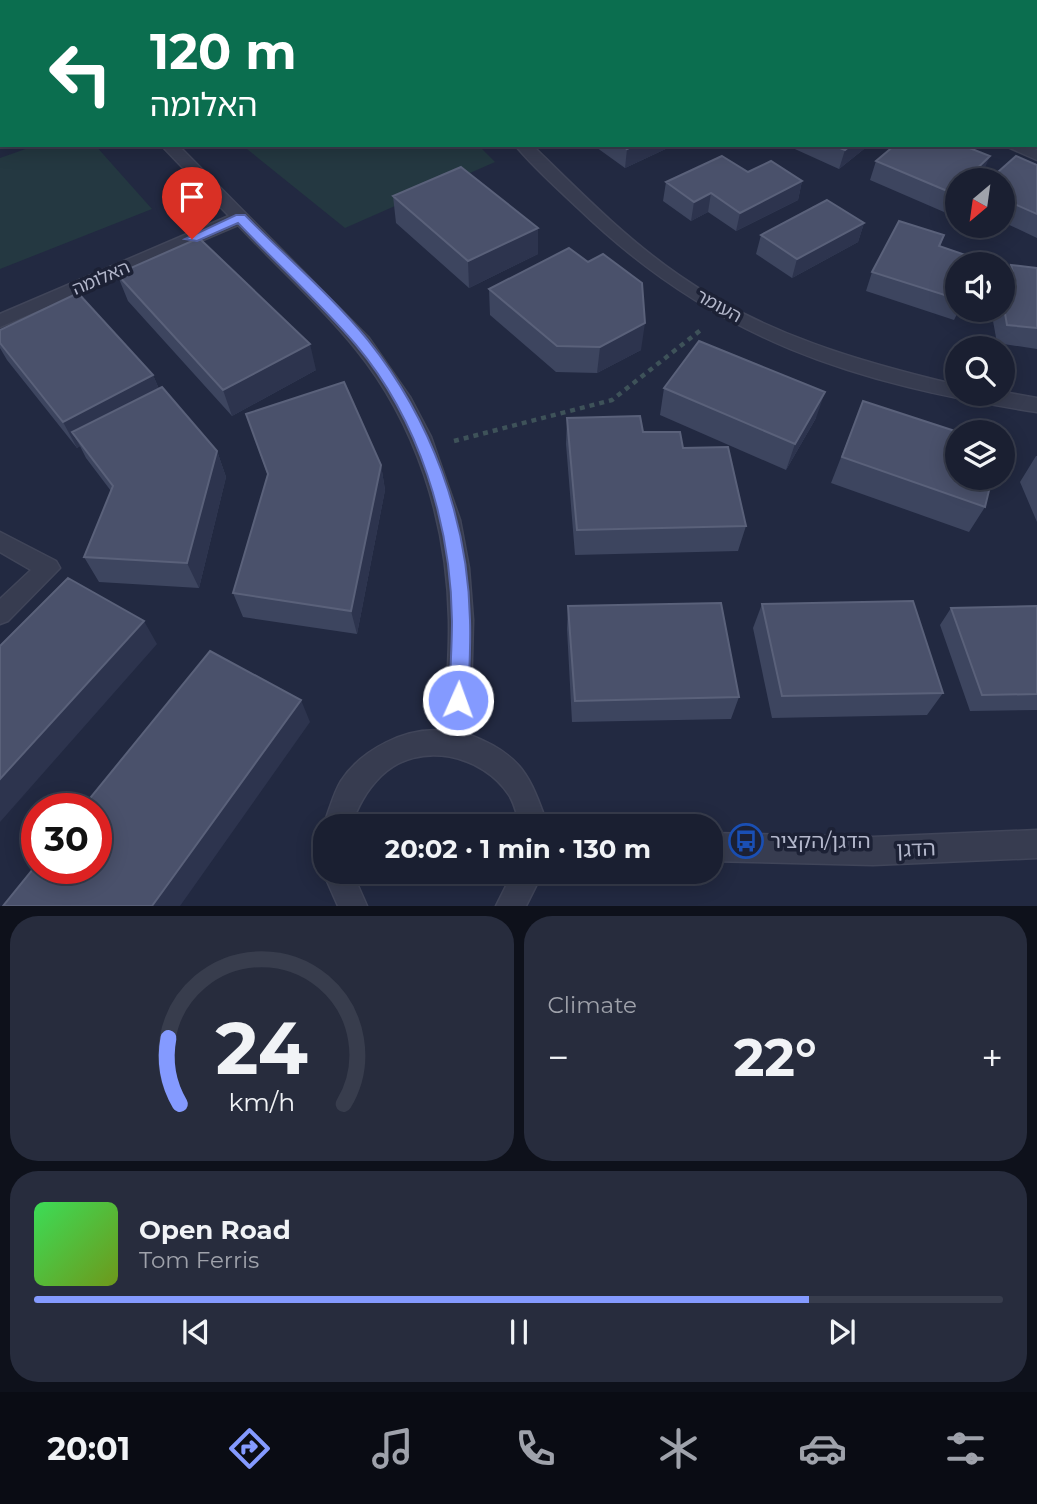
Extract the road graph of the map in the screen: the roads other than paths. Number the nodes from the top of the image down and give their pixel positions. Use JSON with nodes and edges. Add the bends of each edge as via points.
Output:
{"nodes":[{"id":1,"x":171,"y":147,"type":"edge"},
{"id":2,"x":525,"y":147,"type":"edge"},
{"id":3,"x":1016,"y":147,"type":"edge"},
{"id":4,"x":1037,"y":155,"type":"edge"},
{"id":5,"x":240,"y":218,"type":"junction"},
{"id":6,"x":0,"y":321,"type":"edge"},
{"id":7,"x":945,"y":389,"type":"edge"},
{"id":8,"x":1015,"y":402,"type":"edge"},
{"id":9,"x":1037,"y":405,"type":"edge"},
{"id":10,"x":0,"y":541,"type":"edge"},
{"id":11,"x":0,"y":614,"type":"edge"},
{"id":12,"x":457,"y":743,"type":"junction"},
{"id":13,"x":342,"y":814,"type":"edge"},
{"id":14,"x":530,"y":814,"type":"edge"},
{"id":15,"x":1037,"y":844,"type":"edge"},
{"id":16,"x":723,"y":848,"type":"edge"},
{"id":17,"x":343,"y":884,"type":"edge"},
{"id":18,"x":522,"y":884,"type":"edge"},
{"id":19,"x":353,"y":905,"type":"edge"},
{"id":20,"x":510,"y":905,"type":"edge"}],
"edges":[{"from":1,"to":5,"type":"street"},
{"from":2,"to":7,"type":"street","name":"העומר","via":[[642,257],[725,311],[853,365]]},
{"from":3,"to":4,"type":"street"},
{"from":5,"to":6,"type":"street","name":"האלומה"},
{"from":5,"to":12,"type":"street","via":[[362,343],[403,402],[426,449],[449,520],[457,568],[461,620]]},
{"from":8,"to":9,"type":"street"},
{"from":10,"to":11,"type":"street","via":[[48,568]]},
{"from":12,"to":13,"type":"street","via":[[414,744],[374,765],[353,789]]},
{"from":12,"to":14,"type":"street","via":[[485,752],[509,771]]},
{"from":15,"to":16,"type":"street","name":"הדגן","via":[[873,851]]},
{"from":17,"to":19,"type":"street"},
{"from":18,"to":20,"type":"street"}]}
